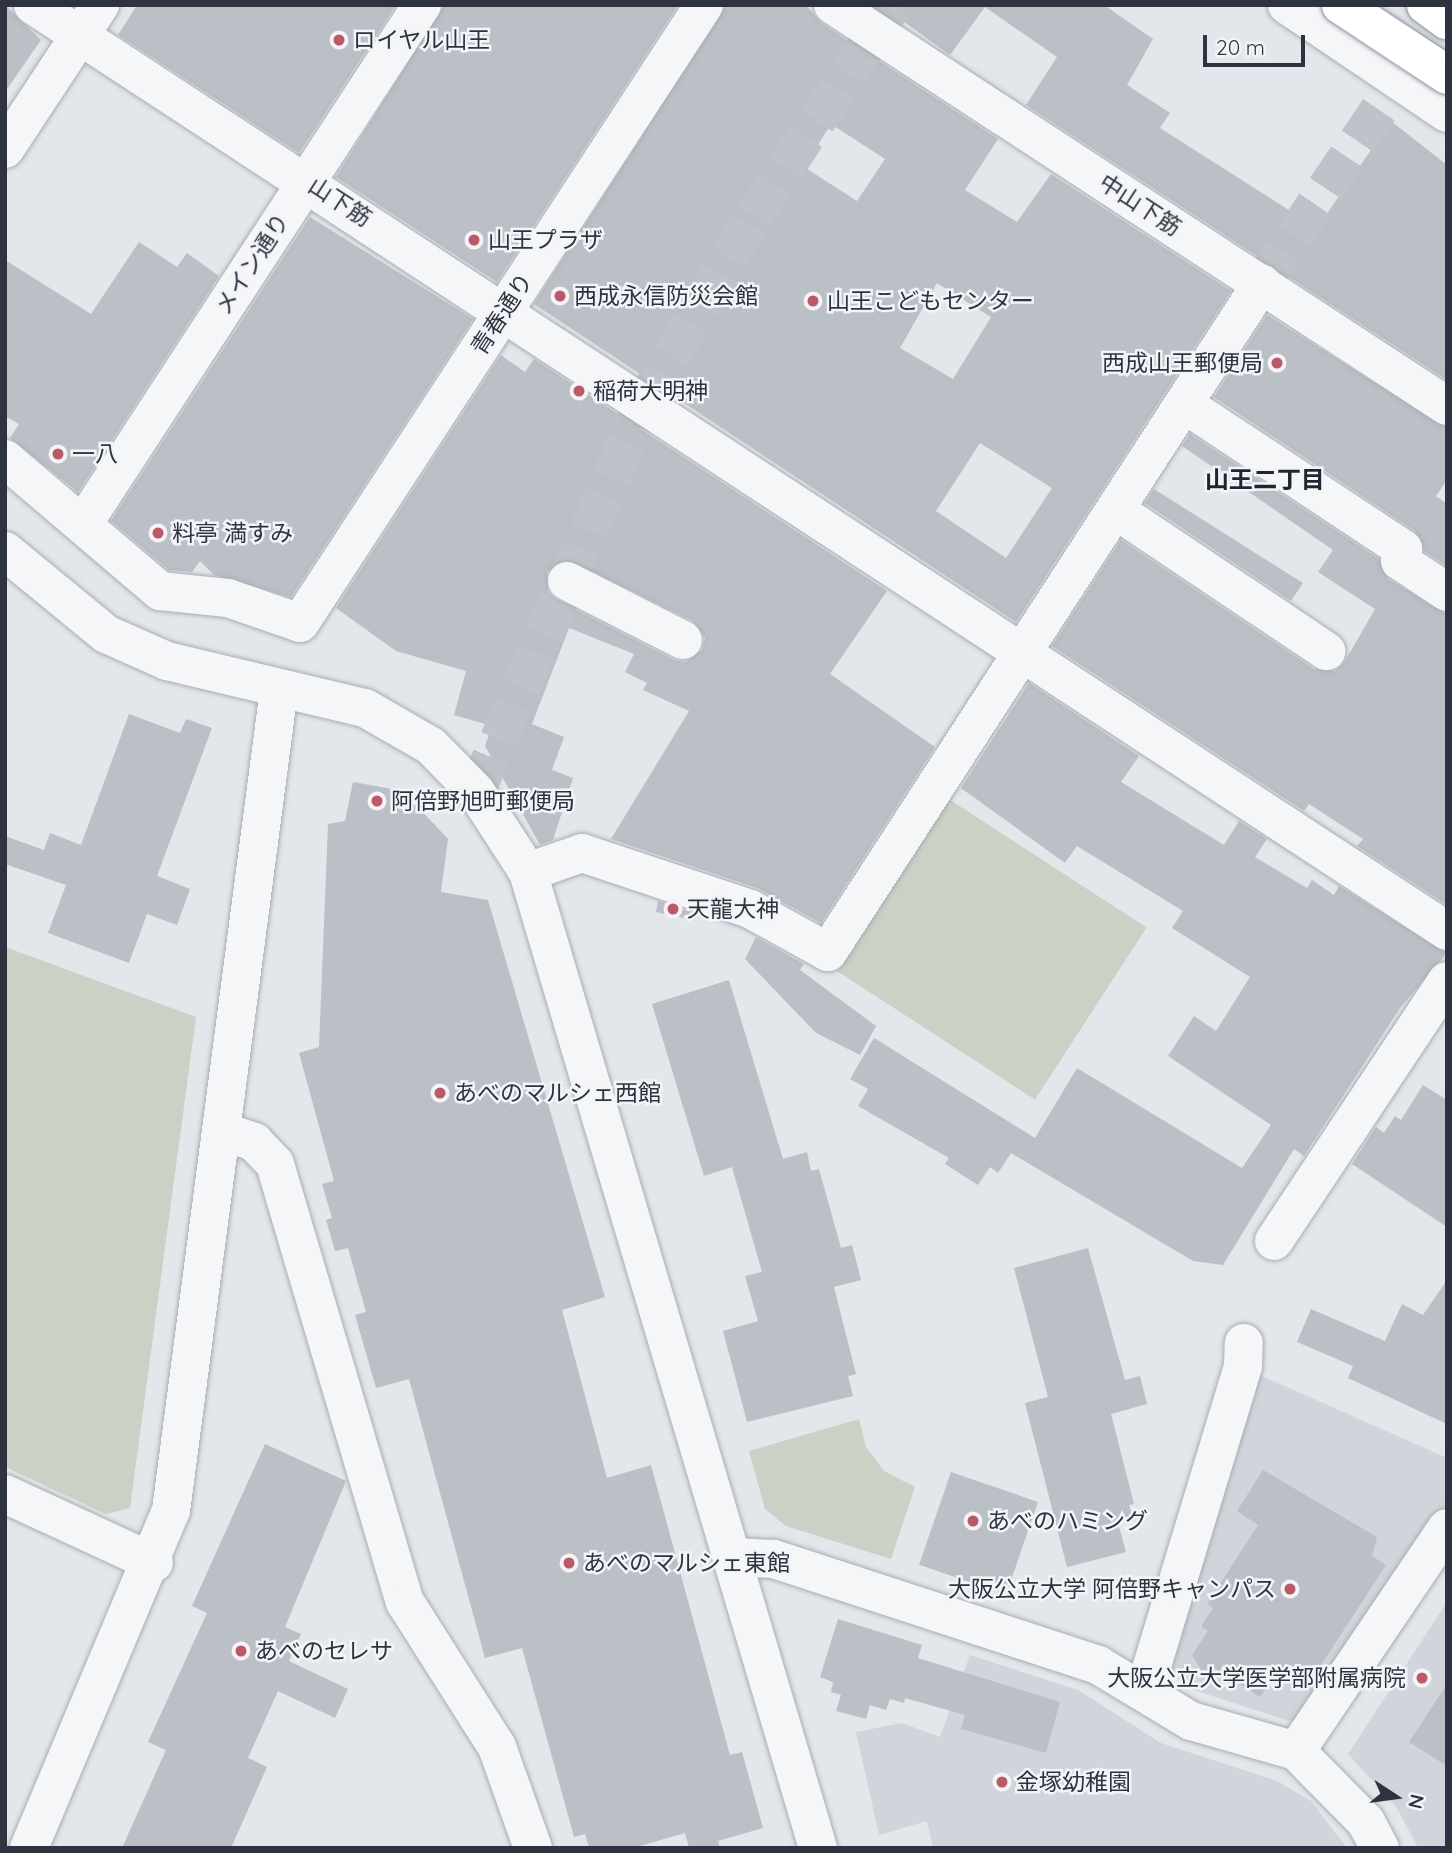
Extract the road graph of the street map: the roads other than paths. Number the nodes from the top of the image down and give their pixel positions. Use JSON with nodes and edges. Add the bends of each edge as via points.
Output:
{"nodes":[{"id":1,"x":33,"y":5,"type":"edge"},
{"id":2,"x":422,"y":5,"type":"edge"},
{"id":3,"x":704,"y":5,"type":"edge"},
{"id":4,"x":833,"y":5,"type":"edge"},
{"id":5,"x":1287,"y":5,"type":"edge"},
{"id":6,"x":1341,"y":5,"type":"edge"},
{"id":7,"x":1426,"y":5,"type":"edge"},
{"id":8,"x":1447,"y":11,"type":"edge"},
{"id":9,"x":90,"y":20,"type":"edge"},
{"id":10,"x":1447,"y":20,"type":"edge"},
{"id":11,"x":1409,"y":65,"type":"tunnel mouth"},
{"id":12,"x":1447,"y":75,"type":"edge"},
{"id":13,"x":1447,"y":113,"type":"edge"},
{"id":14,"x":5,"y":149,"type":"edge"},
{"id":15,"x":307,"y":180,"type":"junction"},
{"id":16,"x":1262,"y":283,"type":"junction"},
{"id":17,"x":504,"y":311,"type":"junction"},
{"id":18,"x":1184,"y":404,"type":"junction"},
{"id":19,"x":1447,"y":406,"type":"edge"},
{"id":20,"x":5,"y":459,"type":"edge"},
{"id":21,"x":1117,"y":511,"type":"junction"},
{"id":22,"x":83,"y":523,"type":"junction"},
{"id":23,"x":5,"y":551,"type":"edge"},
{"id":24,"x":567,"y":581,"type":"dead end"},
{"id":25,"x":1447,"y":592,"type":"edge"},
{"id":26,"x":683,"y":640,"type":"dead end"},
{"id":27,"x":1326,"y":651,"type":"dead end"},
{"id":28,"x":1024,"y":655,"type":"junction"},
{"id":29,"x":278,"y":688,"type":"junction"},
{"id":30,"x":528,"y":872,"type":"junction"},
{"id":31,"x":1447,"y":931,"type":"edge"},
{"id":32,"x":1447,"y":981,"type":"edge"},
{"id":33,"x":221,"y":1131,"type":"junction"},
{"id":34,"x":1274,"y":1241,"type":"dead end"},
{"id":35,"x":1244,"y":1343,"type":"dead end"},
{"id":36,"x":5,"y":1494,"type":"edge"},
{"id":37,"x":1447,"y":1528,"type":"edge"},
{"id":38,"x":735,"y":1557,"type":"junction"},
{"id":39,"x":154,"y":1563,"type":"junction"},
{"id":40,"x":1145,"y":1689,"type":"junction"},
{"id":41,"x":1296,"y":1751,"type":"junction"},
{"id":42,"x":29,"y":1848,"type":"edge"},
{"id":43,"x":533,"y":1848,"type":"edge"},
{"id":44,"x":818,"y":1848,"type":"edge"},
{"id":45,"x":1380,"y":1848,"type":"edge"}],
"edges":[{"from":1,"to":9,"type":"street","name":"山下筋"},
{"from":2,"to":15,"type":"street","name":"メイン通り"},
{"from":3,"to":17,"type":"street","name":"青春通り"},
{"from":4,"to":16,"type":"street","name":"中山下筋"},
{"from":5,"to":13,"type":"street"},
{"from":6,"to":12,"type":"highway","bridge":true},
{"from":7,"to":10,"type":"highway","bridge":true},
{"from":8,"to":11,"type":"street"},
{"from":9,"to":14,"type":"street"},
{"from":9,"to":15,"type":"street","name":"山下筋"},
{"from":15,"to":17,"type":"street","name":"山下筋"},
{"from":15,"to":22,"type":"street","name":"メイン通り"},
{"from":16,"to":18,"type":"street"},
{"from":16,"to":19,"type":"street","name":"中山下筋"},
{"from":17,"to":22,"type":"street","name":"青春通り","via":[[300,623],[228,598],[160,591]]},
{"from":17,"to":28,"type":"street","name":"山下筋"},
{"from":18,"to":21,"type":"street"},
{"from":18,"to":25,"type":"street","via":[[1403,549],[1400,561]]},
{"from":20,"to":22,"type":"street"},
{"from":21,"to":27,"type":"street"},
{"from":21,"to":28,"type":"street"},
{"from":23,"to":29,"type":"street","via":[[106,634],[167,661]]},
{"from":24,"to":26,"type":"street"},
{"from":28,"to":30,"type":"street","via":[[828,952],[750,909],[582,853]]},
{"from":28,"to":31,"type":"street","name":"山下筋"},
{"from":29,"to":30,"type":"street","via":[[365,708],[431,746],[476,792]]},
{"from":29,"to":33,"type":"street"},
{"from":30,"to":38,"type":"street"},
{"from":32,"to":34,"type":"street"},
{"from":33,"to":39,"type":"street","via":[[171,1511]]},
{"from":33,"to":43,"type":"street","via":[[254,1142],[275,1164],[405,1602],[497,1747]]},
{"from":35,"to":40,"type":"street","via":[[1243,1366]]},
{"from":36,"to":39,"type":"street"},
{"from":37,"to":41,"type":"street"},
{"from":38,"to":40,"type":"street","via":[[774,1559],[1098,1665]]},
{"from":38,"to":44,"type":"street"},
{"from":39,"to":42,"type":"street"},
{"from":40,"to":41,"type":"street","via":[[1191,1721]]},
{"from":41,"to":45,"type":"street","via":[[1357,1812]]}]}
